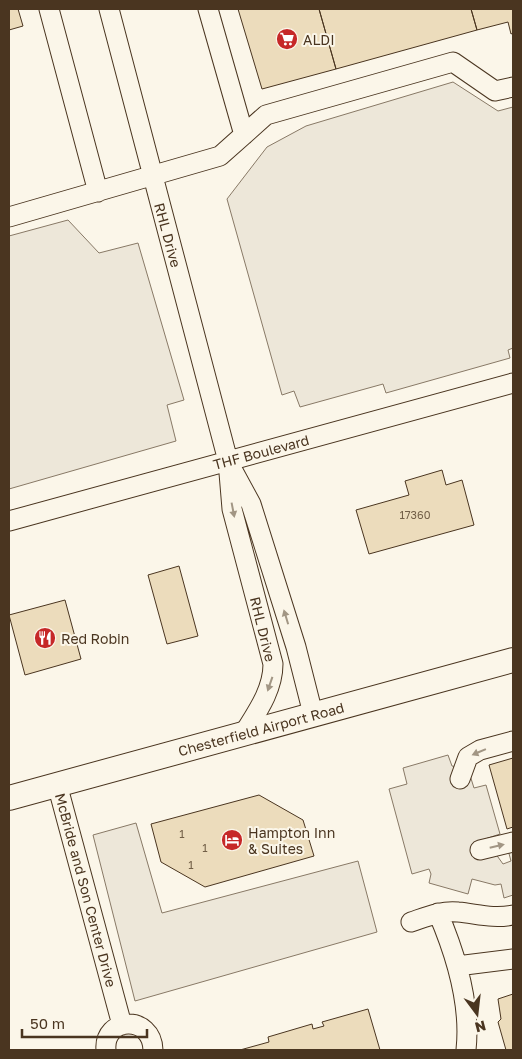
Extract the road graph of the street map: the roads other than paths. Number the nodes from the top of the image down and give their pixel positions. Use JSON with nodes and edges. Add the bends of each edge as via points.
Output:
{"nodes":[{"id":1,"x":49,"y":9,"type":"edge"},
{"id":2,"x":109,"y":9,"type":"edge"},
{"id":3,"x":208,"y":9,"type":"edge"},
{"id":4,"x":513,"y":87,"type":"edge"},
{"id":5,"x":244,"y":135,"type":"junction"},
{"id":6,"x":153,"y":177,"type":"junction"},
{"id":7,"x":98,"y":192,"type":"junction"},
{"id":8,"x":9,"y":217,"type":"edge"},
{"id":9,"x":513,"y":383,"type":"edge"},
{"id":10,"x":228,"y":461,"type":"junction"},
{"id":11,"x":9,"y":521,"type":"edge"},
{"id":12,"x":513,"y":660,"type":"edge"},
{"id":13,"x":314,"y":714,"type":"junction"},
{"id":14,"x":244,"y":733,"type":"junction"},
{"id":15,"x":513,"y":742,"type":"edge"},
{"id":16,"x":460,"y":780,"type":"dead end"},
{"id":17,"x":57,"y":784,"type":"junction"},
{"id":18,"x":9,"y":798,"type":"edge"},
{"id":19,"x":513,"y":842,"type":"edge"},
{"id":20,"x":480,"y":850,"type":"dead end"},
{"id":21,"x":438,"y":913,"type":"junction"},
{"id":22,"x":513,"y":915,"type":"edge"},
{"id":23,"x":411,"y":922,"type":"dead end"},
{"id":24,"x":513,"y":959,"type":"edge"},
{"id":25,"x":457,"y":966,"type":"junction"},
{"id":26,"x":122,"y":1025,"type":"junction"},
{"id":27,"x":106,"y":1050,"type":"edge"},
{"id":28,"x":153,"y":1050,"type":"edge"},
{"id":29,"x":466,"y":1050,"type":"edge"}],
"edges":[{"from":1,"to":7,"type":"street"},
{"from":2,"to":6,"type":"street","name":"RHL Drive"},
{"from":3,"to":5,"type":"street"},
{"from":4,"to":5,"type":"street","via":[[496,92],[453,62],[266,115]]},
{"from":5,"to":6,"type":"street","via":[[220,156]]},
{"from":6,"to":7,"type":"street"},
{"from":6,"to":10,"type":"street","name":"RHL Drive"},
{"from":7,"to":8,"type":"street"},
{"from":9,"to":10,"type":"street","name":"THF Boulevard"},
{"from":10,"to":11,"type":"street","name":"THF Boulevard"},
{"from":13,"to":10,"type":"street","name":"RHL Drive","one_way":true,"via":[[251,504]]},
{"from":10,"to":14,"type":"street","name":"RHL Drive","one_way":true,"via":[[232,509],[273,664],[268,690]]},
{"from":12,"to":13,"type":"main road","name":"Chesterfield Airport Road"},
{"from":13,"to":14,"type":"main road","name":"Chesterfield Airport Road"},
{"from":14,"to":17,"type":"main road","name":"Chesterfield Airport Road"},
{"from":15,"to":16,"type":"street","one_way":true,"via":[[480,750],[468,757]]},
{"from":17,"to":18,"type":"main road","name":"Chesterfield Airport Road"},
{"from":17,"to":26,"type":"street","name":"McBride and Son Center Drive"},
{"from":20,"to":19,"type":"street","one_way":true},
{"from":21,"to":22,"type":"street","via":[[457,912],[492,918]]},
{"from":21,"to":23,"type":"street"},
{"from":21,"to":25,"type":"street"},
{"from":24,"to":25,"type":"street"},
{"from":25,"to":29,"type":"street","via":[[468,1030]]},
{"from":26,"to":27,"type":"street","via":[[108,1036]]},
{"from":26,"to":28,"type":"street","via":[[138,1025],[145,1030],[150,1035]]}]}
